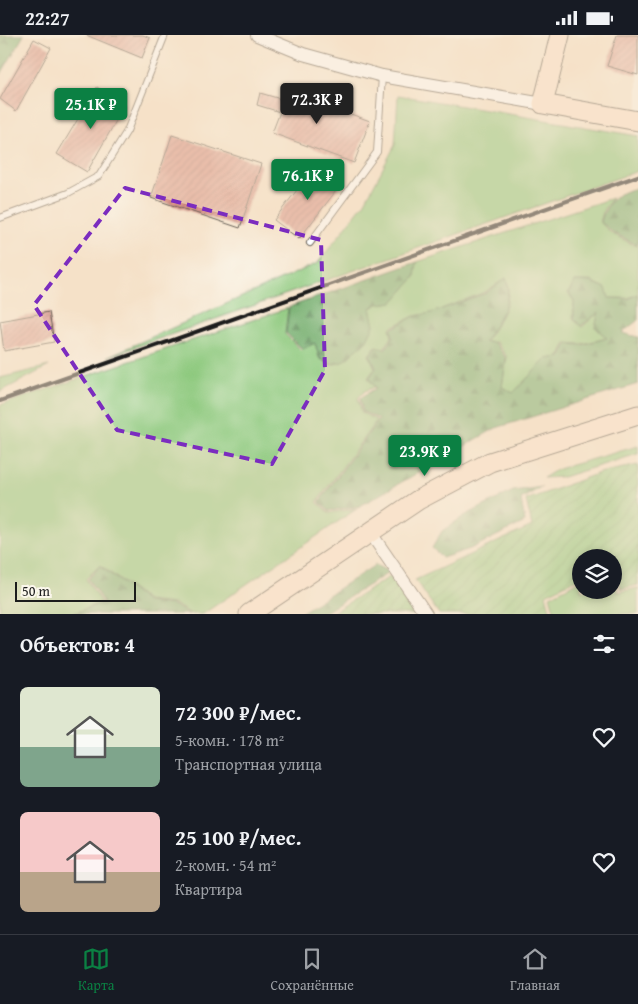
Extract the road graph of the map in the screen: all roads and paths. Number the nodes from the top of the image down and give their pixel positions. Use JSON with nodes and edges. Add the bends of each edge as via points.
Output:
{"nodes":[{"id":1,"x":165,"y":35,"type":"edge"},
{"id":2,"x":257,"y":35,"type":"edge"},
{"id":3,"x":560,"y":35,"type":"edge"},
{"id":4,"x":382,"y":76,"type":"junction"},
{"id":5,"x":543,"y":104,"type":"junction"},
{"id":6,"x":638,"y":121,"type":"edge"},
{"id":7,"x":0,"y":218,"type":"edge"},
{"id":8,"x":310,"y":243,"type":"dead end"},
{"id":9,"x":638,"y":415,"type":"edge"},
{"id":10,"x":370,"y":532,"type":"junction"},
{"id":11,"x":249,"y":614,"type":"edge"},
{"id":12,"x":426,"y":614,"type":"edge"}],
"edges":[{"from":1,"to":7,"type":"lane","via":[[127,131],[99,176],[68,193]]},
{"from":2,"to":4,"type":"street","via":[[303,54]]},
{"from":3,"to":5,"type":"main road"},
{"from":4,"to":5,"type":"street"},
{"from":4,"to":8,"type":"lane","via":[[377,152]]},
{"from":5,"to":6,"type":"main road"},
{"from":9,"to":10,"type":"main road","via":[[490,461],[418,500]]},
{"from":10,"to":11,"type":"main road"},
{"from":10,"to":12,"type":"street"}]}
